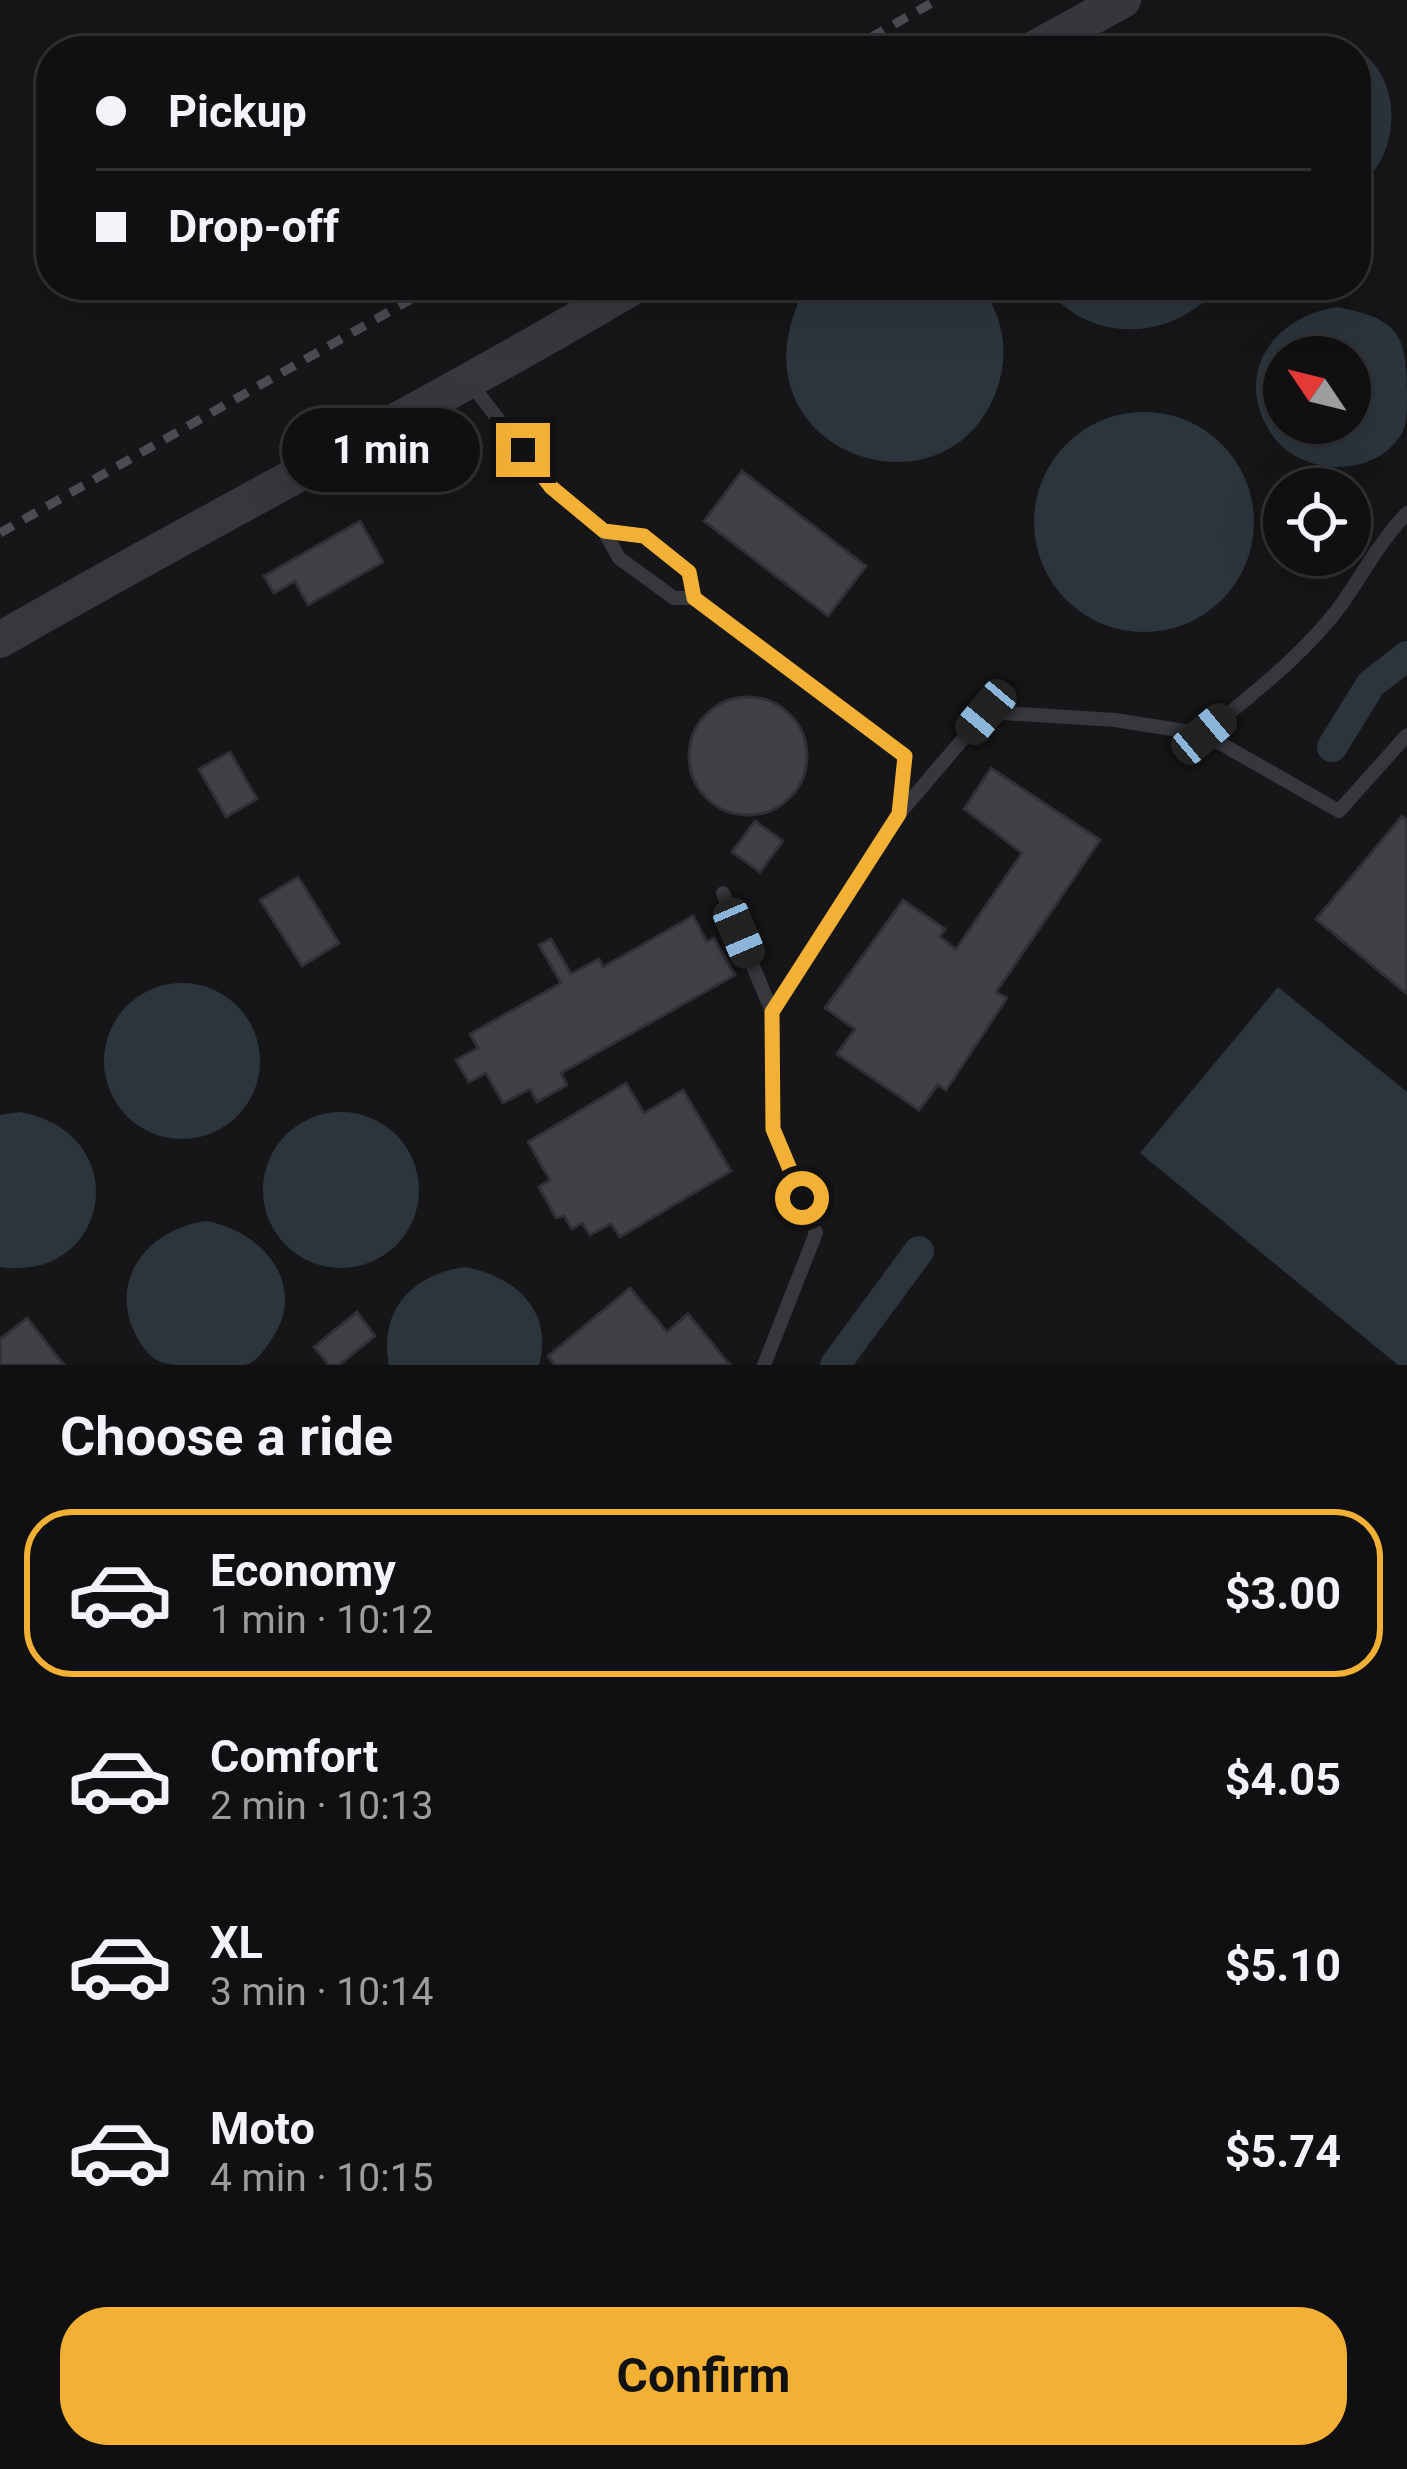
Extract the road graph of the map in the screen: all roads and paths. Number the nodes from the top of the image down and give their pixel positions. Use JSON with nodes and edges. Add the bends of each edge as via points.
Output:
{"nodes":[{"id":1,"x":1123,"y":0,"type":"edge"},
{"id":2,"x":1057,"y":36,"type":"edge"},
{"id":3,"x":611,"y":300,"type":"edge"},
{"id":4,"x":470,"y":383,"type":"junction"},
{"id":5,"x":1407,"y":514,"type":"edge"},
{"id":6,"x":604,"y":531,"type":"junction"},
{"id":7,"x":694,"y":598,"type":"junction"},
{"id":8,"x":0,"y":640,"type":"edge"},
{"id":9,"x":1204,"y":734,"type":"junction"},
{"id":10,"x":1407,"y":735,"type":"edge"},
{"id":11,"x":899,"y":814,"type":"junction"},
{"id":12,"x":723,"y":893,"type":"dead end"},
{"id":13,"x":772,"y":1012,"type":"junction"},
{"id":14,"x":764,"y":1365,"type":"edge"}],
"edges":[{"from":1,"to":2,"type":"street"},
{"from":3,"to":4,"type":"street"},
{"from":4,"to":6,"type":"lane","via":[[551,487]]},
{"from":4,"to":8,"type":"street"},
{"from":5,"to":9,"type":"lane","via":[[1282,671]]},
{"from":6,"to":7,"type":"lane","via":[[619,558],[674,598]]},
{"from":6,"to":7,"type":"lane","via":[[644,536],[689,572]]},
{"from":7,"to":11,"type":"lane","via":[[905,756]]},
{"from":9,"to":10,"type":"lane","via":[[1339,811]]},
{"from":9,"to":11,"type":"lane","via":[[986,712]]},
{"from":11,"to":13,"type":"lane"},
{"from":12,"to":13,"type":"lane"},
{"from":13,"to":14,"type":"lane","via":[[773,1129],[816,1233]]}]}
